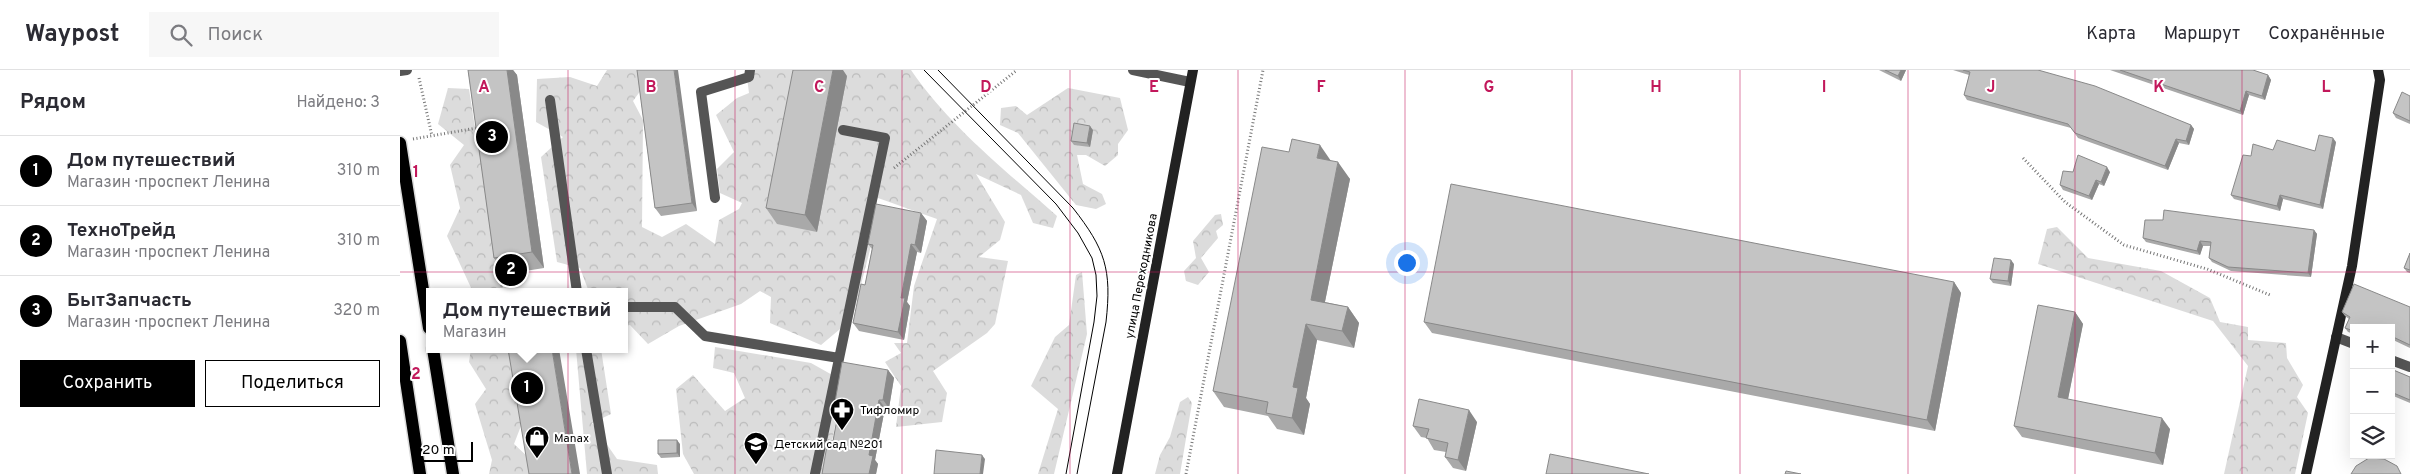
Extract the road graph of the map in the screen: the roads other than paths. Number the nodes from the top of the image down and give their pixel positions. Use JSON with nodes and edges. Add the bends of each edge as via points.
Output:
{"nodes":[{"id":1,"x":400,"y":70,"type":"edge"},
{"id":2,"x":406,"y":70,"type":"edge"},
{"id":3,"x":750,"y":70,"type":"edge"},
{"id":4,"x":1133,"y":70,"type":"edge"},
{"id":5,"x":1193,"y":70,"type":"edge"},
{"id":6,"x":2378,"y":70,"type":"edge"},
{"id":7,"x":1190,"y":82,"type":"junction"},
{"id":8,"x":550,"y":100,"type":"dead end"},
{"id":9,"x":843,"y":130,"type":"dead end"},
{"id":10,"x":404,"y":141,"type":"edge"},
{"id":11,"x":715,"y":198,"type":"dead end"},
{"id":12,"x":576,"y":288,"type":"edge"},
{"id":13,"x":426,"y":299,"type":"edge"},
{"id":14,"x":628,"y":307,"type":"edge"},
{"id":15,"x":2336,"y":337,"type":"junction"},
{"id":16,"x":400,"y":342,"type":"edge"},
{"id":17,"x":2350,"y":342,"type":"edge"},
{"id":18,"x":434,"y":353,"type":"edge"},
{"id":19,"x":587,"y":353,"type":"edge"},
{"id":20,"x":839,"y":358,"type":"junction"},
{"id":21,"x":2395,"y":361,"type":"edge"},
{"id":22,"x":2410,"y":367,"type":"edge"},
{"id":23,"x":420,"y":474,"type":"edge"},
{"id":24,"x":453,"y":474,"type":"edge"},
{"id":25,"x":607,"y":474,"type":"edge"},
{"id":26,"x":815,"y":474,"type":"edge"},
{"id":27,"x":1117,"y":474,"type":"edge"},
{"id":28,"x":2306,"y":474,"type":"edge"}],
"edges":[{"from":1,"to":2,"type":"lane"},
{"from":3,"to":11,"type":"lane","via":[[749,77],[701,92]]},
{"from":4,"to":7,"type":"lane"},
{"from":5,"to":7,"type":"main road","name":"улица Переходникова"},
{"from":6,"to":15,"type":"main road","via":[[2380,80],[2352,266]]},
{"from":7,"to":27,"type":"main road","name":"улица Переходникова"},
{"from":8,"to":12,"type":"lane"},
{"from":9,"to":20,"type":"lane","via":[[885,138]]},
{"from":10,"to":13,"type":"main road"},
{"from":14,"to":20,"type":"lane","via":[[675,307],[705,336]]},
{"from":15,"to":17,"type":"lane"},
{"from":15,"to":28,"type":"main road"},
{"from":16,"to":23,"type":"main road"},
{"from":18,"to":24,"type":"main road"},
{"from":19,"to":25,"type":"lane"},
{"from":20,"to":26,"type":"lane"},
{"from":21,"to":22,"type":"lane"}]}
